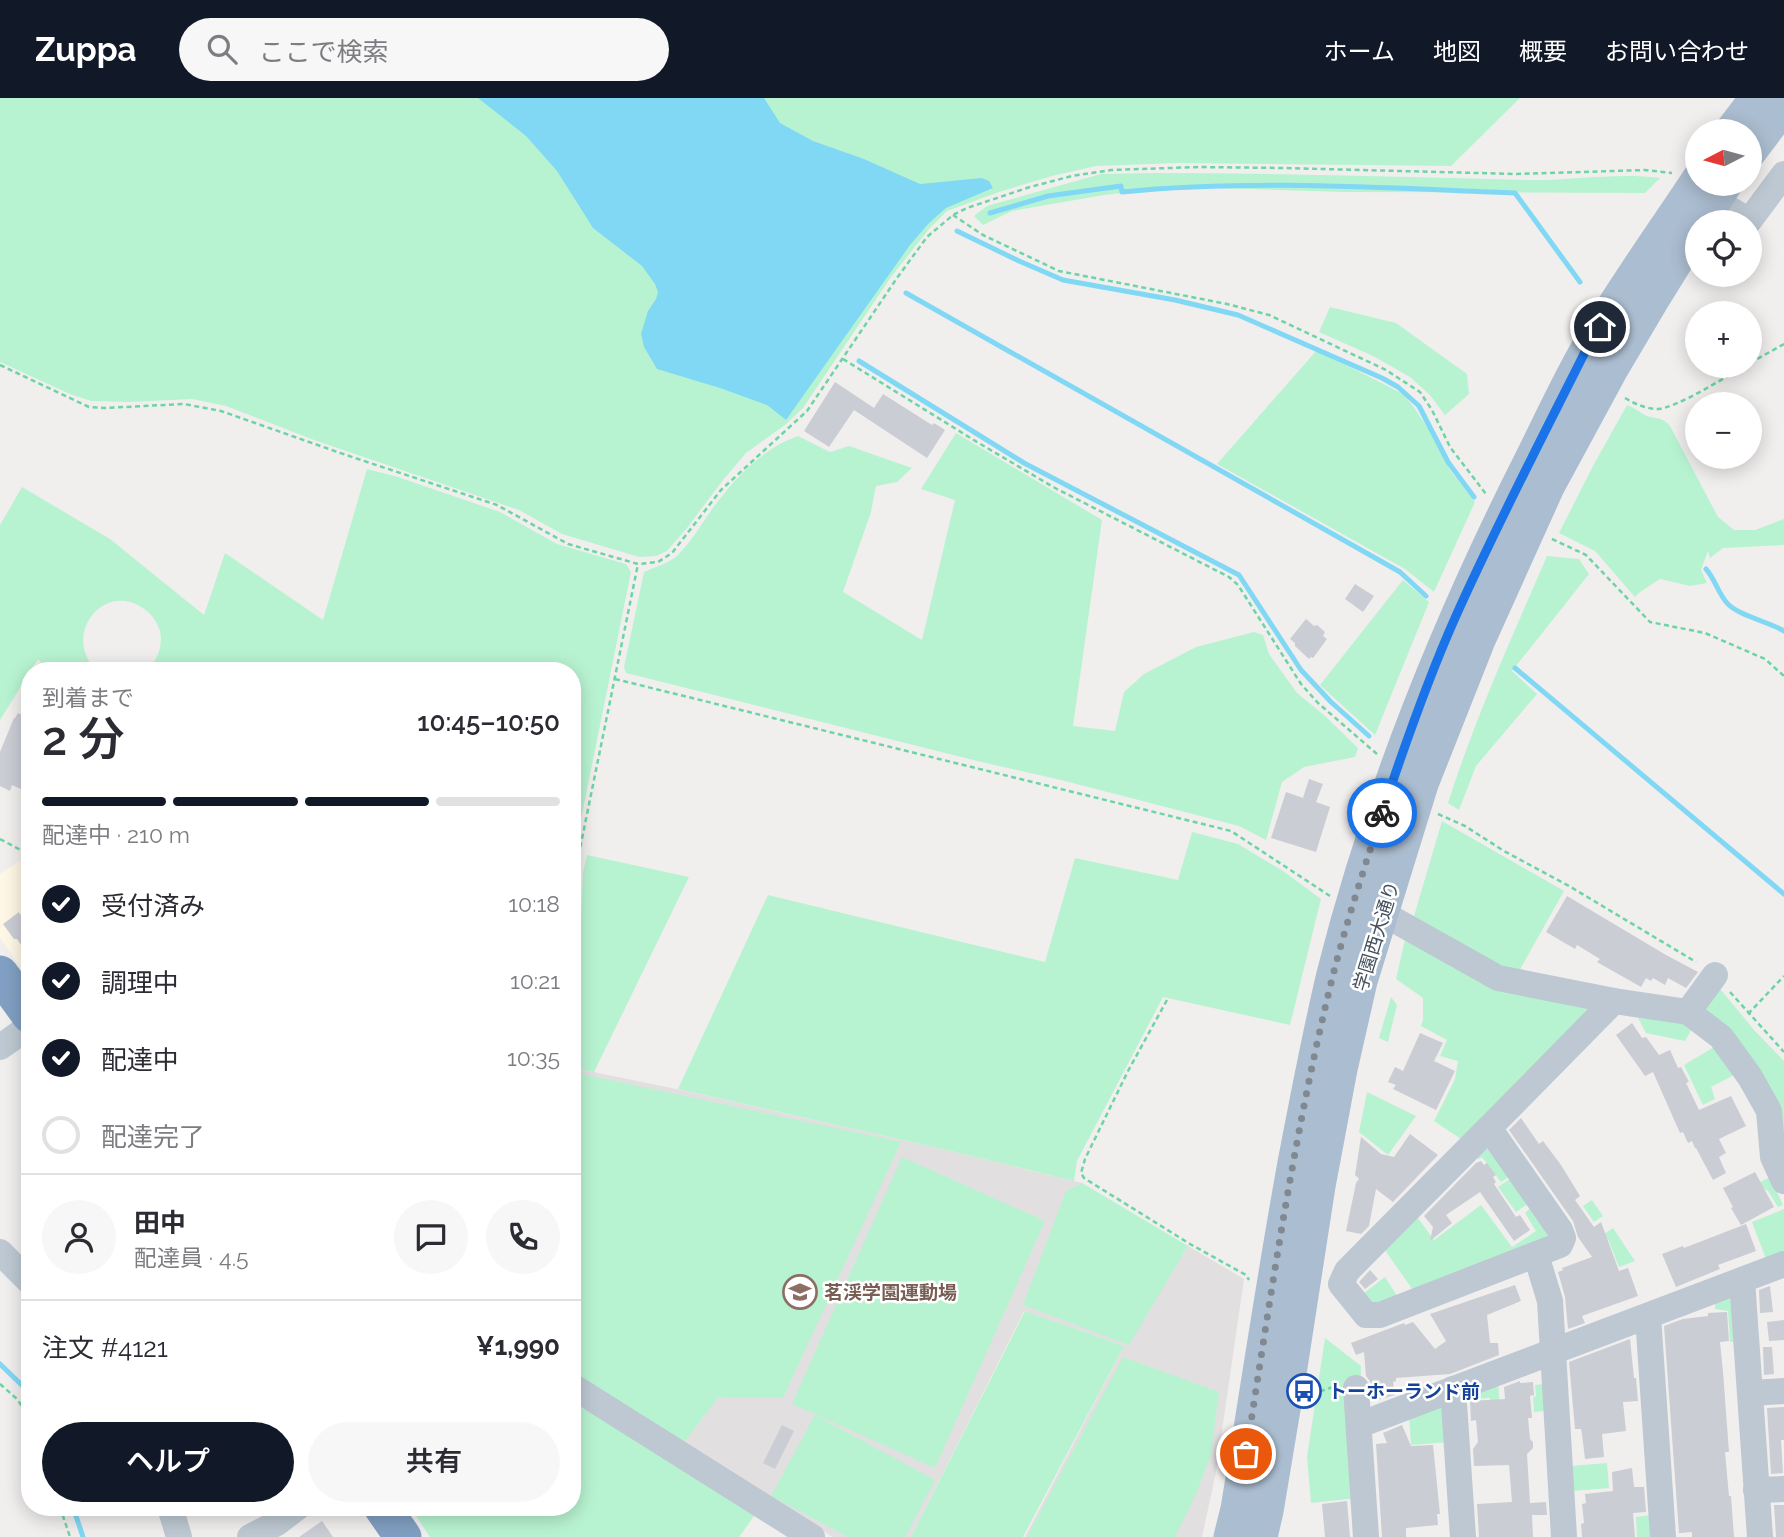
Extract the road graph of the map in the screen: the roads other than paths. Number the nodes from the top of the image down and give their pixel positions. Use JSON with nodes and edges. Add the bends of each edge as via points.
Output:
{"nodes":[{"id":1,"x":1756,"y":98,"type":"edge"},
{"id":2,"x":1784,"y":107,"type":"edge"},
{"id":3,"x":1740,"y":119,"type":"edge"},
{"id":4,"x":1762,"y":136,"type":"edge"},
{"id":5,"x":1784,"y":174,"type":"edge"},
{"id":6,"x":1705,"y":200,"type":"edge"},
{"id":7,"x":1367,"y":908,"type":"junction"},
{"id":8,"x":0,"y":974,"type":"edge"},
{"id":9,"x":1715,"y":975,"type":"road end"},
{"id":10,"x":1614,"y":1001,"type":"junction"},
{"id":11,"x":21,"y":1003,"type":"edge"},
{"id":12,"x":1688,"y":1012,"type":"junction"},
{"id":13,"x":21,"y":1032,"type":"edge"},
{"id":14,"x":0,"y":1047,"type":"edge"},
{"id":15,"x":1489,"y":1128,"type":"junction"},
{"id":16,"x":1784,"y":1181,"type":"edge"},
{"id":17,"x":0,"y":1252,"type":"edge"},
{"id":18,"x":1536,"y":1255,"type":"junction"},
{"id":19,"x":1784,"y":1264,"type":"edge"},
{"id":20,"x":21,"y":1273,"type":"edge"},
{"id":21,"x":1742,"y":1280,"type":"junction"},
{"id":22,"x":1341,"y":1284,"type":"junction"},
{"id":23,"x":1276,"y":1287,"type":"junction"},
{"id":24,"x":1648,"y":1316,"type":"junction"},
{"id":25,"x":1554,"y":1351,"type":"junction"},
{"id":26,"x":1356,"y":1388,"type":"road end"},
{"id":27,"x":1453,"y":1389,"type":"junction"},
{"id":28,"x":1784,"y":1391,"type":"edge"},
{"id":29,"x":581,"y":1392,"type":"edge"},
{"id":30,"x":1751,"y":1393,"type":"junction"},
{"id":31,"x":1359,"y":1425,"type":"junction"},
{"id":32,"x":1784,"y":1489,"type":"edge"},
{"id":33,"x":1756,"y":1490,"type":"junction"},
{"id":34,"x":173,"y":1516,"type":"edge"},
{"id":35,"x":388,"y":1516,"type":"edge"},
{"id":36,"x":282,"y":1530,"type":"edge"},
{"id":37,"x":179,"y":1537,"type":"edge"},
{"id":38,"x":250,"y":1537,"type":"edge"},
{"id":39,"x":403,"y":1537,"type":"edge"},
{"id":40,"x":812,"y":1537,"type":"edge"},
{"id":41,"x":1230,"y":1537,"type":"edge"},
{"id":42,"x":1261,"y":1537,"type":"edge"},
{"id":43,"x":1366,"y":1537,"type":"edge"},
{"id":44,"x":1463,"y":1537,"type":"edge"},
{"id":45,"x":1564,"y":1537,"type":"edge"},
{"id":46,"x":1663,"y":1537,"type":"edge"},
{"id":47,"x":1760,"y":1537,"type":"edge"}],
"edges":[{"from":1,"to":3,"type":"main road"},
{"from":2,"to":4,"type":"main road"},
{"from":5,"to":6,"type":"street","via":[[1749,221]]},
{"from":6,"to":7,"type":"main road","name":"学園西大通り","via":[[1627,284],[1587,348],[1517,519],[1455,619],[1423,695],[1410,776]]},
{"from":7,"to":10,"type":"street","via":[[1498,978]]},
{"from":7,"to":23,"type":"main road","name":"学園西大通り","via":[[1333,975],[1311,1069]]},
{"from":8,"to":11,"type":"highway"},
{"from":9,"to":12,"type":"street"},
{"from":10,"to":12,"type":"street"},
{"from":10,"to":15,"type":"street"},
{"from":12,"to":16,"type":"street","via":[[1721,1037],[1750,1077],[1769,1111],[1773,1157]]},
{"from":13,"to":14,"type":"street"},
{"from":15,"to":18,"type":"street","via":[[1563,1238],[1560,1245]]},
{"from":15,"to":22,"type":"street","via":[[1347,1271]]},
{"from":17,"to":20,"type":"street"},
{"from":18,"to":22,"type":"street","via":[[1380,1315],[1366,1315]]},
{"from":18,"to":25,"type":"street","via":[[1550,1301]]},
{"from":19,"to":21,"type":"street"},
{"from":21,"to":24,"type":"street"},
{"from":21,"to":30,"type":"street"},
{"from":22,"to":23,"type":"street"},
{"from":23,"to":41,"type":"main road","name":"学園西大通り"},
{"from":23,"to":42,"type":"main road","name":"学園西大通り","via":[[1267,1511]]},
{"from":24,"to":25,"type":"street"},
{"from":24,"to":46,"type":"street"},
{"from":25,"to":27,"type":"street"},
{"from":25,"to":45,"type":"street"},
{"from":26,"to":31,"type":"street"},
{"from":27,"to":31,"type":"street"},
{"from":27,"to":44,"type":"street"},
{"from":28,"to":30,"type":"street"},
{"from":29,"to":40,"type":"street"},
{"from":30,"to":33,"type":"street"},
{"from":31,"to":43,"type":"street"},
{"from":32,"to":33,"type":"street"},
{"from":33,"to":47,"type":"street"},
{"from":34,"to":37,"type":"street"},
{"from":35,"to":39,"type":"highway"},
{"from":36,"to":38,"type":"street"}]}
